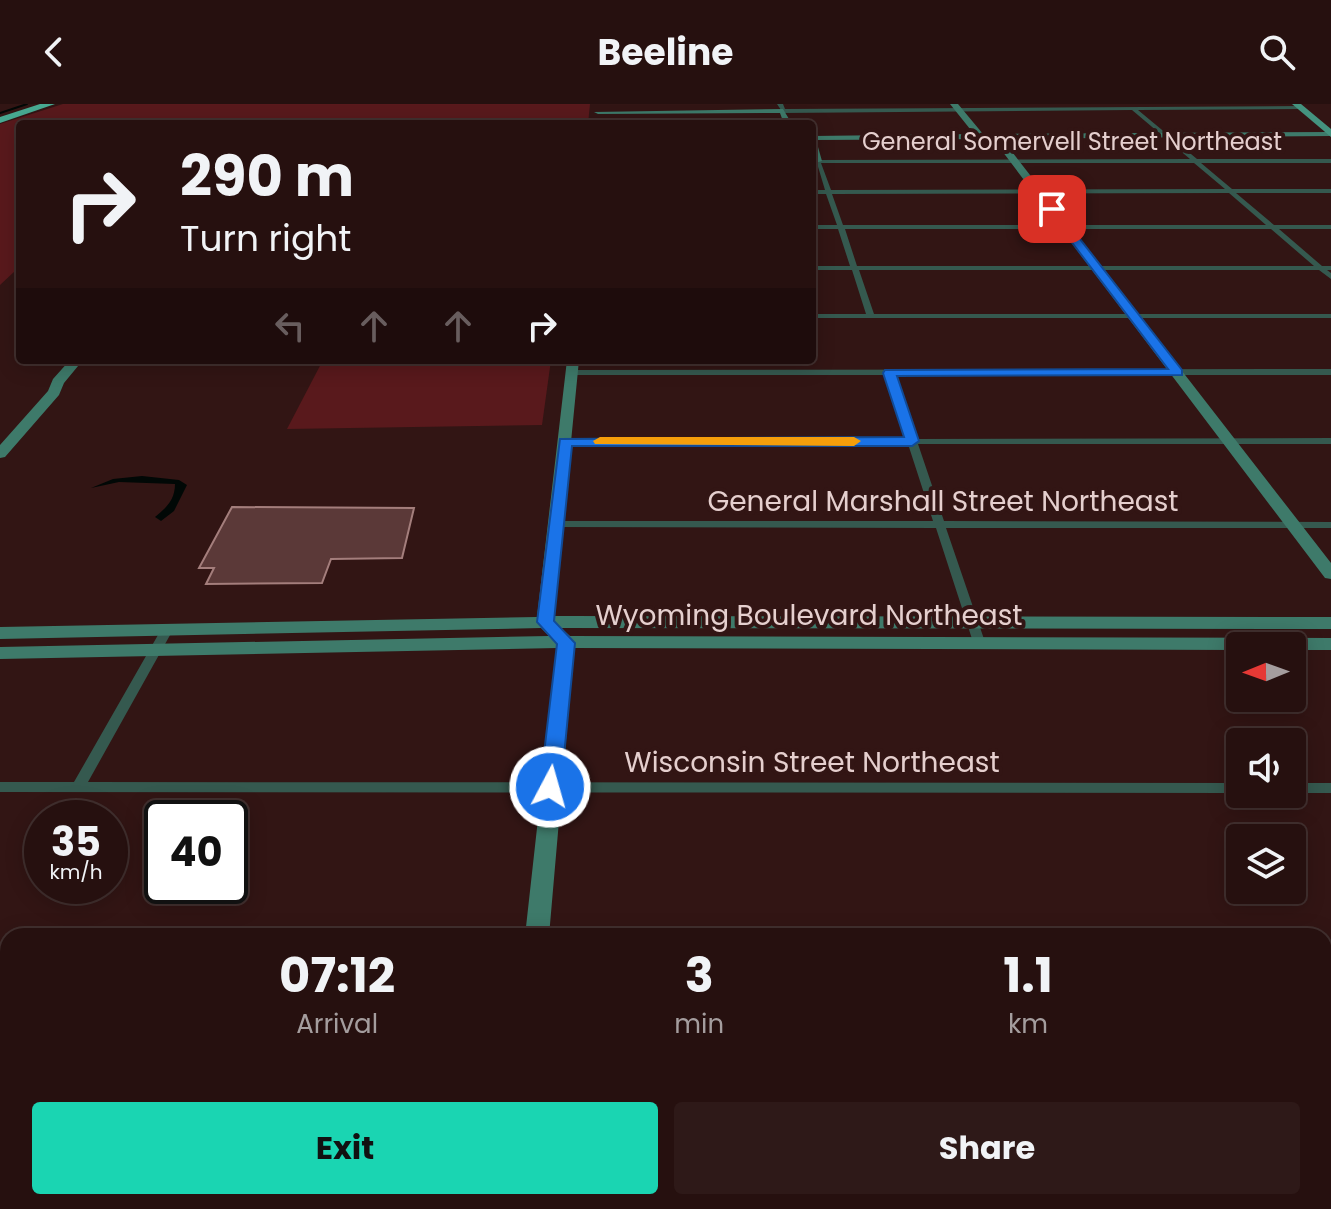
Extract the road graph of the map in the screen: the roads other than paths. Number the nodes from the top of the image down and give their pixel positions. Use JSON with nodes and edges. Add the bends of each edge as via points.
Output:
{"nodes":[{"id":1,"x":13,"y":104,"type":"edge"},
{"id":2,"x":50,"y":104,"type":"edge"},
{"id":3,"x":1131,"y":106,"type":"edge"},
{"id":4,"x":1298,"y":106,"type":"edge"},
{"id":5,"x":956,"y":107,"type":"edge"},
{"id":6,"x":0,"y":108,"type":"edge"},
{"id":7,"x":598,"y":108,"type":"edge"},
{"id":8,"x":782,"y":108,"type":"edge"},
{"id":9,"x":0,"y":120,"type":"edge"},
{"id":10,"x":1331,"y":134,"type":"edge"},
{"id":11,"x":1166,"y":135,"type":"junction"},
{"id":12,"x":980,"y":136,"type":"junction"},
{"id":13,"x":995,"y":136,"type":"junction"},
{"id":14,"x":816,"y":140,"type":"edge"},
{"id":15,"x":816,"y":161,"type":"edge"},
{"id":16,"x":1014,"y":161,"type":"junction"},
{"id":17,"x":1195,"y":161,"type":"junction"},
{"id":18,"x":1331,"y":161,"type":"edge"},
{"id":19,"x":816,"y":163,"type":"edge"},
{"id":20,"x":1232,"y":191,"type":"junction"},
{"id":21,"x":1331,"y":191,"type":"edge"},
{"id":22,"x":816,"y":192,"type":"edge"},
{"id":23,"x":828,"y":192,"type":"junction"},
{"id":24,"x":1038,"y":192,"type":"junction"},
{"id":25,"x":816,"y":227,"type":"edge"},
{"id":26,"x":840,"y":227,"type":"junction"},
{"id":27,"x":1065,"y":227,"type":"junction"},
{"id":28,"x":1272,"y":227,"type":"junction"},
{"id":29,"x":1331,"y":227,"type":"edge"},
{"id":30,"x":816,"y":268,"type":"edge"},
{"id":31,"x":854,"y":268,"type":"junction"},
{"id":32,"x":1097,"y":268,"type":"junction"},
{"id":33,"x":1320,"y":268,"type":"junction"},
{"id":34,"x":1331,"y":268,"type":"edge"},
{"id":35,"x":1331,"y":277,"type":"edge"},
{"id":36,"x":816,"y":316,"type":"edge"},
{"id":37,"x":871,"y":316,"type":"junction"},
{"id":38,"x":1134,"y":316,"type":"junction"},
{"id":39,"x":1331,"y":316,"type":"edge"},
{"id":40,"x":74,"y":364,"type":"edge"},
{"id":41,"x":572,"y":366,"type":"edge"},
{"id":42,"x":1177,"y":372,"type":"junction"},
{"id":43,"x":1331,"y":372,"type":"edge"},
{"id":44,"x":889,"y":373,"type":"junction"},
{"id":45,"x":912,"y":441,"type":"junction"},
{"id":46,"x":1228,"y":441,"type":"junction"},
{"id":47,"x":1331,"y":441,"type":"edge"},
{"id":48,"x":565,"y":442,"type":"junction"},
{"id":49,"x":0,"y":454,"type":"edge"},
{"id":50,"x":556,"y":524,"type":"junction"},
{"id":51,"x":940,"y":525,"type":"junction"},
{"id":52,"x":1293,"y":525,"type":"junction"},
{"id":53,"x":1331,"y":525,"type":"edge"},
{"id":54,"x":1331,"y":574,"type":"edge"},
{"id":55,"x":545,"y":622,"type":"junction"},
{"id":56,"x":973,"y":623,"type":"junction"},
{"id":57,"x":1331,"y":623,"type":"edge"},
{"id":58,"x":168,"y":628,"type":"junction"},
{"id":59,"x":0,"y":633,"type":"edge"},
{"id":60,"x":1306,"y":635,"type":"edge"},
{"id":61,"x":1331,"y":635,"type":"edge"},
{"id":62,"x":979,"y":642,"type":"junction"},
{"id":63,"x":566,"y":643,"type":"junction"},
{"id":64,"x":1226,"y":644,"type":"edge"},
{"id":65,"x":1306,"y":644,"type":"edge"},
{"id":66,"x":1331,"y":644,"type":"edge"},
{"id":67,"x":156,"y":648,"type":"junction"},
{"id":68,"x":0,"y":653,"type":"edge"},
{"id":69,"x":79,"y":786,"type":"junction"},
{"id":70,"x":0,"y":787,"type":"edge"},
{"id":71,"x":550,"y":787,"type":"junction"},
{"id":72,"x":1226,"y":788,"type":"edge"},
{"id":73,"x":1306,"y":788,"type":"edge"},
{"id":74,"x":1331,"y":788,"type":"edge"},
{"id":75,"x":538,"y":928,"type":"edge"}],
"edges":[{"from":1,"to":6,"type":"highway"},
{"from":2,"to":9,"type":"highway"},
{"from":3,"to":4,"type":"street"},
{"from":3,"to":5,"type":"street"},
{"from":3,"to":11,"type":"street"},
{"from":4,"to":10,"type":"main road"},
{"from":5,"to":8,"type":"street"},
{"from":5,"to":12,"type":"street"},
{"from":7,"to":8,"type":"street"},
{"from":10,"to":11,"type":"street"},
{"from":11,"to":13,"type":"street"},
{"from":11,"to":17,"type":"street"},
{"from":12,"to":13,"type":"street"},
{"from":12,"to":14,"type":"street"},
{"from":13,"to":16,"type":"street"},
{"from":15,"to":16,"type":"street","name":"General Somervell Street Northeast"},
{"from":16,"to":17,"type":"street","name":"General Somervell Street Northeast"},
{"from":16,"to":24,"type":"street"},
{"from":17,"to":18,"type":"street","name":"General Somervell Street Northeast"},
{"from":17,"to":20,"type":"street"},
{"from":19,"to":23,"type":"street"},
{"from":20,"to":21,"type":"street"},
{"from":20,"to":24,"type":"street"},
{"from":20,"to":28,"type":"street"},
{"from":22,"to":23,"type":"street"},
{"from":23,"to":24,"type":"street"},
{"from":23,"to":26,"type":"street"},
{"from":24,"to":27,"type":"street"},
{"from":25,"to":26,"type":"street"},
{"from":26,"to":27,"type":"street"},
{"from":26,"to":31,"type":"street"},
{"from":27,"to":28,"type":"street"},
{"from":27,"to":32,"type":"street"},
{"from":28,"to":29,"type":"street"},
{"from":28,"to":33,"type":"street"},
{"from":30,"to":31,"type":"street"},
{"from":31,"to":32,"type":"street"},
{"from":31,"to":37,"type":"street"},
{"from":32,"to":33,"type":"street"},
{"from":32,"to":38,"type":"street"},
{"from":33,"to":34,"type":"street"},
{"from":33,"to":35,"type":"street"},
{"from":36,"to":37,"type":"street"},
{"from":37,"to":38,"type":"street"},
{"from":38,"to":39,"type":"street"},
{"from":38,"to":42,"type":"street"},
{"from":40,"to":49,"type":"street"},
{"from":41,"to":44,"type":"street"},
{"from":41,"to":48,"type":"street"},
{"from":42,"to":43,"type":"street"},
{"from":42,"to":44,"type":"street"},
{"from":42,"to":46,"type":"street"},
{"from":44,"to":45,"type":"street"},
{"from":45,"to":46,"type":"street"},
{"from":45,"to":48,"type":"street"},
{"from":45,"to":51,"type":"street"},
{"from":46,"to":47,"type":"street"},
{"from":46,"to":52,"type":"street"},
{"from":48,"to":50,"type":"street"},
{"from":50,"to":51,"type":"street","name":"General Marshall Street Northeast"},
{"from":50,"to":55,"type":"street"},
{"from":51,"to":52,"type":"street","name":"General Marshall Street Northeast"},
{"from":51,"to":56,"type":"street"},
{"from":52,"to":53,"type":"street","name":"General Marshall Street Northeast"},
{"from":52,"to":54,"type":"street"},
{"from":55,"to":56,"type":"street","name":"Wyoming Boulevard Northeast"},
{"from":55,"to":58,"type":"street","name":"Wyoming Boulevard Northeast"},
{"from":55,"to":63,"type":"street"},
{"from":56,"to":57,"type":"street","name":"Wyoming Boulevard Northeast"},
{"from":56,"to":62,"type":"street"},
{"from":58,"to":59,"type":"street","name":"Wyoming Boulevard Northeast"},
{"from":58,"to":67,"type":"street"},
{"from":60,"to":61,"type":"street"},
{"from":62,"to":63,"type":"street","name":"Wyoming Boulevard Northeast"},
{"from":62,"to":64,"type":"street","name":"Wyoming Boulevard Northeast"},
{"from":63,"to":67,"type":"street","name":"Wyoming Boulevard Northeast"},
{"from":63,"to":71,"type":"street"},
{"from":65,"to":66,"type":"street","name":"Wyoming Boulevard Northeast"},
{"from":67,"to":68,"type":"street","name":"Wyoming Boulevard Northeast"},
{"from":67,"to":69,"type":"street"},
{"from":69,"to":70,"type":"street","name":"Wisconsin Street Northeast"},
{"from":69,"to":71,"type":"street","name":"Wisconsin Street Northeast"},
{"from":71,"to":72,"type":"street","name":"Wisconsin Street Northeast"},
{"from":71,"to":75,"type":"street"},
{"from":73,"to":74,"type":"street"}]}
